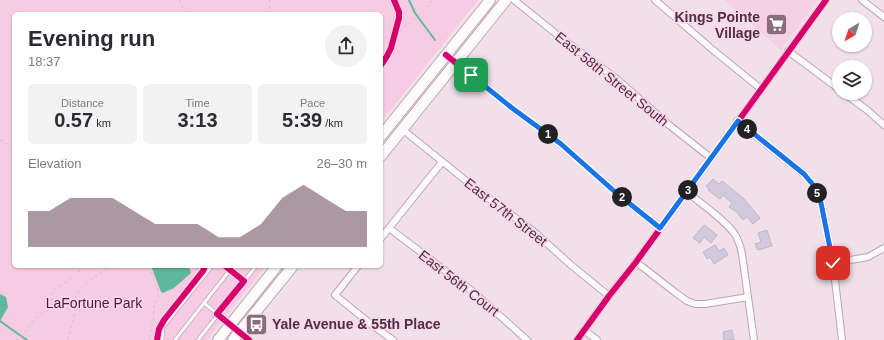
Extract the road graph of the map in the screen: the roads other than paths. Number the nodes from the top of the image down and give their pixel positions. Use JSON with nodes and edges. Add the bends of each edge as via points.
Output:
{"nodes":[{"id":1,"x":490,"y":0,"type":"edge"},
{"id":2,"x":506,"y":0,"type":"edge"},
{"id":3,"x":514,"y":0,"type":"edge"},
{"id":4,"x":655,"y":0,"type":"edge"},
{"id":5,"x":826,"y":0,"type":"edge"},
{"id":6,"x":862,"y":0,"type":"edge"},
{"id":7,"x":884,"y":17,"type":"edge"},
{"id":8,"x":788,"y":52,"type":"junction"},
{"id":9,"x":446,"y":55,"type":"junction"},
{"id":10,"x":456,"y":63,"type":"junction"},
{"id":11,"x":832,"y":84,"type":"edge"},
{"id":12,"x":761,"y":89,"type":"junction"},
{"id":13,"x":853,"y":100,"type":"edge"},
{"id":14,"x":738,"y":121,"type":"junction"},
{"id":15,"x":884,"y":125,"type":"edge"},
{"id":16,"x":402,"y":129,"type":"junction"},
{"id":17,"x":383,"y":134,"type":"edge"},
{"id":18,"x":383,"y":153,"type":"edge"},
{"id":19,"x":711,"y":158,"type":"junction"},
{"id":20,"x":442,"y":162,"type":"junction"},
{"id":21,"x":687,"y":192,"type":"junction"},
{"id":22,"x":389,"y":228,"type":"junction"},
{"id":23,"x":660,"y":228,"type":"junction"},
{"id":24,"x":383,"y":236,"type":"edge"},
{"id":25,"x":884,"y":248,"type":"edge"},
{"id":26,"x":636,"y":262,"type":"junction"},
{"id":27,"x":833,"y":263,"type":"junction"},
{"id":28,"x":210,"y":268,"type":"edge"},
{"id":29,"x":228,"y":268,"type":"edge"},
{"id":30,"x":254,"y":268,"type":"edge"},
{"id":31,"x":275,"y":268,"type":"edge"},
{"id":32,"x":291,"y":268,"type":"edge"},
{"id":33,"x":356,"y":268,"type":"edge"},
{"id":34,"x":230,"y":270,"type":"junction"},
{"id":35,"x":244,"y":281,"type":"junction"},
{"id":36,"x":609,"y":296,"type":"junction"},
{"id":37,"x":748,"y":297,"type":"junction"},
{"id":38,"x":204,"y":303,"type":"junction"},
{"id":39,"x":217,"y":314,"type":"junction"},
{"id":40,"x":230,"y":324,"type":"junction"},
{"id":41,"x":584,"y":330,"type":"junction"},
{"id":42,"x":236,"y":336,"type":"edge"},
{"id":43,"x":162,"y":340,"type":"edge"},
{"id":44,"x":175,"y":340,"type":"edge"},
{"id":45,"x":198,"y":340,"type":"edge"},
{"id":46,"x":218,"y":340,"type":"edge"},
{"id":47,"x":249,"y":340,"type":"edge"},
{"id":48,"x":393,"y":340,"type":"edge"},
{"id":49,"x":527,"y":340,"type":"edge"},
{"id":50,"x":577,"y":340,"type":"edge"},
{"id":51,"x":597,"y":340,"type":"edge"},
{"id":52,"x":754,"y":340,"type":"edge"},
{"id":53,"x":842,"y":340,"type":"edge"}],
"edges":[{"from":1,"to":9,"type":"main road"},
{"from":2,"to":10,"type":"main road"},
{"from":3,"to":19,"type":"street","name":"East 58th Street South","via":[[618,80]]},
{"from":4,"to":12,"type":"street"},
{"from":5,"to":8,"type":"street"},
{"from":6,"to":7,"type":"street"},
{"from":8,"to":11,"type":"street"},
{"from":8,"to":12,"type":"street"},
{"from":9,"to":10,"type":"street"},
{"from":9,"to":17,"type":"main road"},
{"from":10,"to":16,"type":"main road"},
{"from":10,"to":23,"type":"street","via":[[561,144]]},
{"from":12,"to":14,"type":"street"},
{"from":13,"to":15,"type":"street"},
{"from":14,"to":19,"type":"street"},
{"from":14,"to":27,"type":"street","via":[[804,174],[815,187],[821,203]]},
{"from":16,"to":18,"type":"main road"},
{"from":16,"to":20,"type":"street","name":"East 57th Street"},
{"from":19,"to":21,"type":"street"},
{"from":20,"to":22,"type":"street"},
{"from":20,"to":36,"type":"street","name":"East 57th Street","via":[[532,230]]},
{"from":21,"to":23,"type":"street"},
{"from":21,"to":37,"type":"street","via":[[721,220],[740,243]]},
{"from":22,"to":24,"type":"street"},
{"from":22,"to":49,"type":"street","name":"East 56th Court","via":[[472,292]]},
{"from":23,"to":26,"type":"street"},
{"from":25,"to":27,"type":"street","via":[[868,257]]},
{"from":26,"to":36,"type":"street"},
{"from":26,"to":37,"type":"street","via":[[687,301],[695,304]]},
{"from":27,"to":53,"type":"street"},
{"from":28,"to":43,"type":"lane","via":[[163,327]]},
{"from":29,"to":34,"type":"lane"},
{"from":30,"to":35,"type":"lane"},
{"from":31,"to":40,"type":"main road"},
{"from":32,"to":42,"type":"main road"},
{"from":33,"to":48,"type":"street","via":[[335,295]]},
{"from":34,"to":35,"type":"lane"},
{"from":34,"to":38,"type":"lane"},
{"from":35,"to":39,"type":"lane"},
{"from":36,"to":41,"type":"street"},
{"from":37,"to":52,"type":"street"},
{"from":38,"to":39,"type":"lane"},
{"from":38,"to":44,"type":"lane"},
{"from":39,"to":40,"type":"lane"},
{"from":39,"to":45,"type":"lane"},
{"from":40,"to":42,"type":"street"},
{"from":40,"to":46,"type":"main road"},
{"from":41,"to":50,"type":"street"},
{"from":41,"to":51,"type":"street"},
{"from":42,"to":47,"type":"street"}]}
